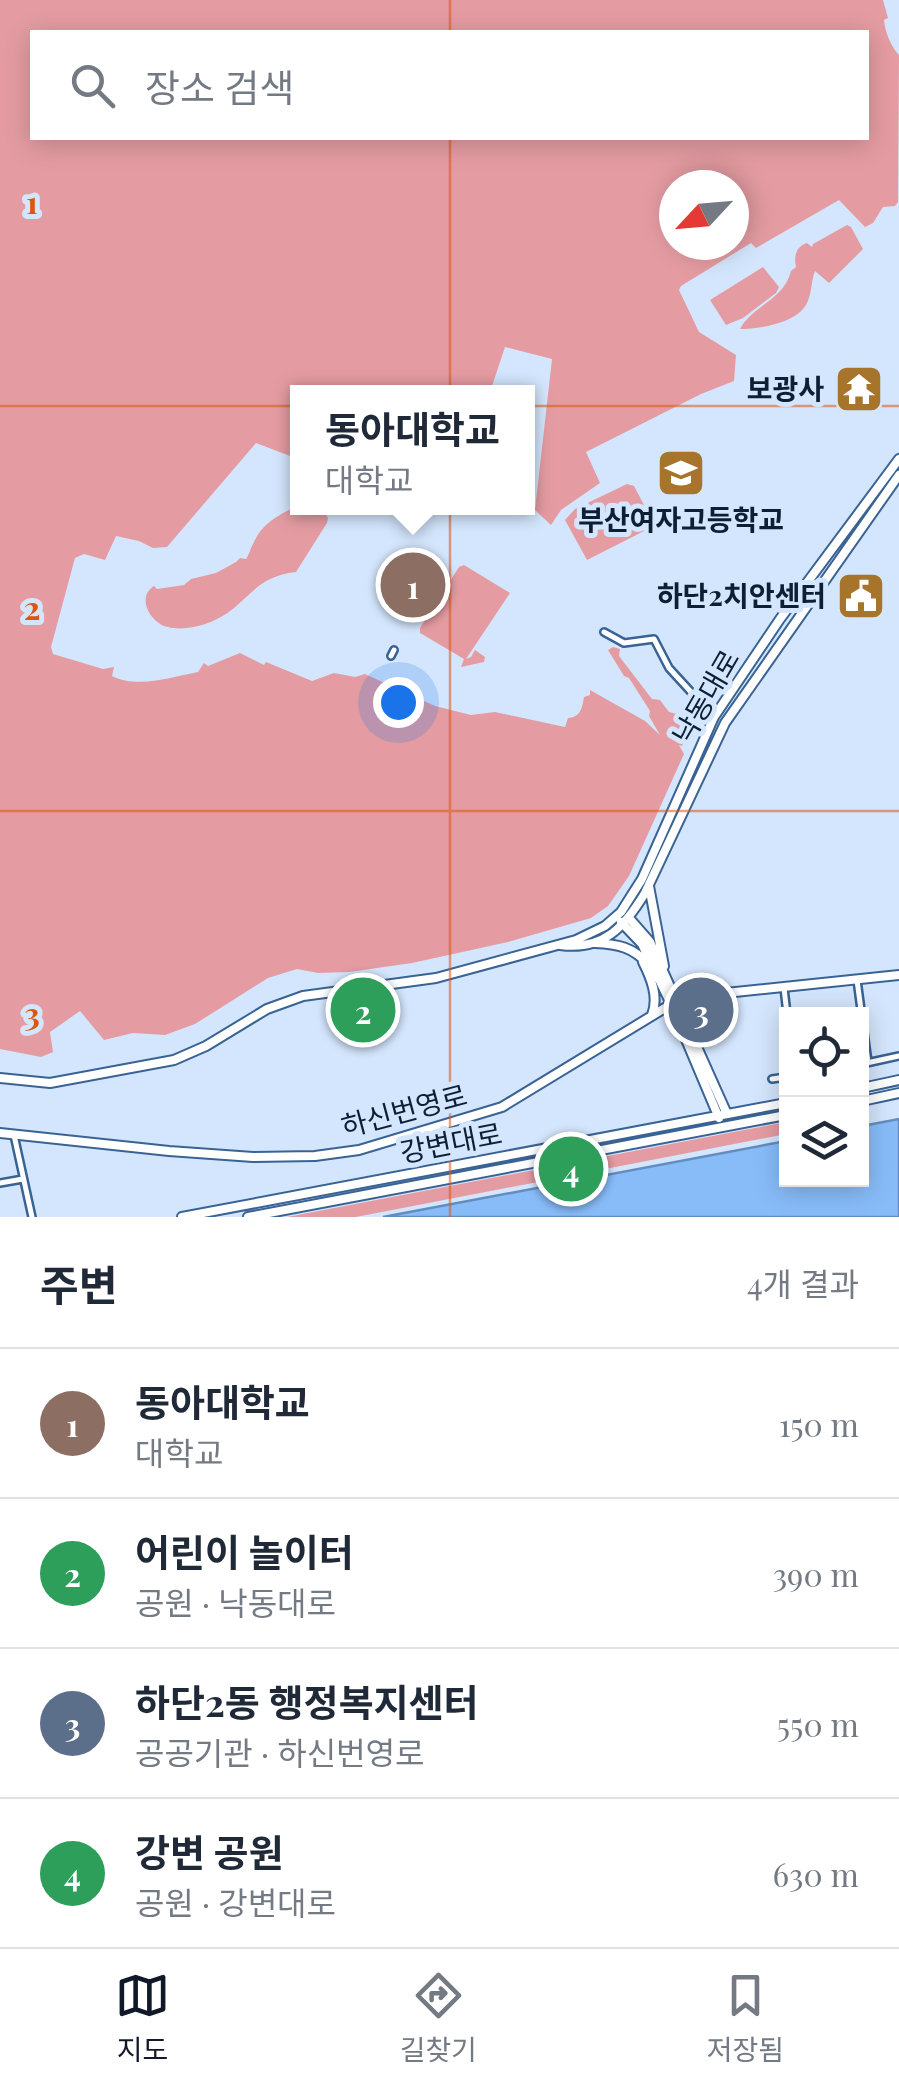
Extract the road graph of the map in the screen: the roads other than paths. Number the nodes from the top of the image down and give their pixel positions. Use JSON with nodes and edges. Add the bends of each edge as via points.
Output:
{"nodes":[{"id":1,"x":899,"y":459,"type":"edge"},
{"id":2,"x":899,"y":475,"type":"edge"},
{"id":3,"x":852,"y":524,"type":"junction"},
{"id":4,"x":860,"y":530,"type":"junction"},
{"id":5,"x":604,"y":632,"type":"dead end"},
{"id":6,"x":714,"y":717,"type":"junction"},
{"id":7,"x":725,"y":722,"type":"junction"},
{"id":8,"x":648,"y":886,"type":"junction"},
{"id":9,"x":619,"y":914,"type":"junction"},
{"id":10,"x":627,"y":922,"type":"junction"},
{"id":11,"x":588,"y":943,"type":"junction"},
{"id":12,"x":555,"y":945,"type":"junction"},
{"id":13,"x":638,"y":954,"type":"junction"},
{"id":14,"x":899,"y":975,"type":"edge"},
{"id":15,"x":662,"y":976,"type":"junction"},
{"id":16,"x":857,"y":980,"type":"junction"},
{"id":17,"x":784,"y":987,"type":"junction"},
{"id":18,"x":675,"y":1002,"type":"junction"},
{"id":19,"x":787,"y":1007,"type":"edge"},
{"id":20,"x":860,"y":1007,"type":"edge"},
{"id":21,"x":652,"y":1016,"type":"junction"},
{"id":22,"x":899,"y":1056,"type":"edge"},
{"id":23,"x":869,"y":1062,"type":"edge"},
{"id":24,"x":0,"y":1078,"type":"edge"},
{"id":25,"x":779,"y":1078,"type":"edge"},
{"id":26,"x":772,"y":1080,"type":"dead end"},
{"id":27,"x":899,"y":1080,"type":"edge"},
{"id":28,"x":869,"y":1086,"type":"edge"},
{"id":29,"x":899,"y":1094,"type":"edge"},
{"id":30,"x":869,"y":1100,"type":"edge"},
{"id":31,"x":779,"y":1104,"type":"edge"},
{"id":32,"x":723,"y":1115,"type":"junction"},
{"id":33,"x":779,"y":1116,"type":"edge"},
{"id":34,"x":725,"y":1126,"type":"junction"},
{"id":35,"x":0,"y":1133,"type":"edge"},
{"id":36,"x":14,"y":1136,"type":"junction"},
{"id":37,"x":23,"y":1179,"type":"junction"},
{"id":38,"x":0,"y":1183,"type":"edge"},
{"id":39,"x":32,"y":1217,"type":"edge"},
{"id":40,"x":182,"y":1217,"type":"edge"},
{"id":41,"x":248,"y":1217,"type":"edge"}],
"edges":[{"from":1,"to":3,"type":"street","name":"낙동대로"},
{"from":2,"to":4,"type":"street","name":"낙동대로"},
{"from":3,"to":4,"type":"street"},
{"from":3,"to":6,"type":"street","name":"낙동대로"},
{"from":4,"to":7,"type":"street","name":"낙동대로"},
{"from":5,"to":6,"type":"street","via":[[624,643],[654,639],[669,668]]},
{"from":6,"to":7,"type":"street"},
{"from":6,"to":9,"type":"street","name":"낙동대로","via":[[642,878]]},
{"from":7,"to":8,"type":"street","name":"낙동대로"},
{"from":8,"to":10,"type":"street","name":"낙동대로"},
{"from":8,"to":15,"type":"street"},
{"from":9,"to":10,"type":"street"},
{"from":9,"to":12,"type":"street","via":[[593,934]]},
{"from":10,"to":11,"type":"street"},
{"from":10,"to":15,"type":"street","via":[[650,942]]},
{"from":11,"to":12,"type":"street"},
{"from":11,"to":13,"type":"street","via":[[624,945]]},
{"from":12,"to":24,"type":"street","via":[[436,978],[302,996],[174,1060],[50,1083]]},
{"from":13,"to":15,"type":"street"},
{"from":13,"to":21,"type":"street","via":[[650,975]]},
{"from":14,"to":16,"type":"street","name":"하신번영로"},
{"from":15,"to":18,"type":"street"},
{"from":16,"to":17,"type":"street","name":"하신번영로"},
{"from":16,"to":20,"type":"street"},
{"from":17,"to":18,"type":"street","name":"하신번영로"},
{"from":17,"to":19,"type":"street"},
{"from":18,"to":21,"type":"street","name":"하신번영로"},
{"from":18,"to":32,"type":"street"},
{"from":21,"to":36,"type":"street","name":"하신번영로","via":[[502,1107],[358,1150],[253,1157]]},
{"from":22,"to":23,"type":"street"},
{"from":25,"to":26,"type":"street"},
{"from":27,"to":28,"type":"street"},
{"from":29,"to":30,"type":"street"},
{"from":31,"to":32,"type":"street","name":"강변대로"},
{"from":32,"to":34,"type":"street"},
{"from":32,"to":40,"type":"street","name":"강변대로"},
{"from":33,"to":34,"type":"street","name":"강변대로"},
{"from":34,"to":41,"type":"street","name":"강변대로"},
{"from":35,"to":36,"type":"street","name":"하신번영로"},
{"from":36,"to":37,"type":"street"},
{"from":37,"to":38,"type":"street"},
{"from":37,"to":39,"type":"street"}]}
